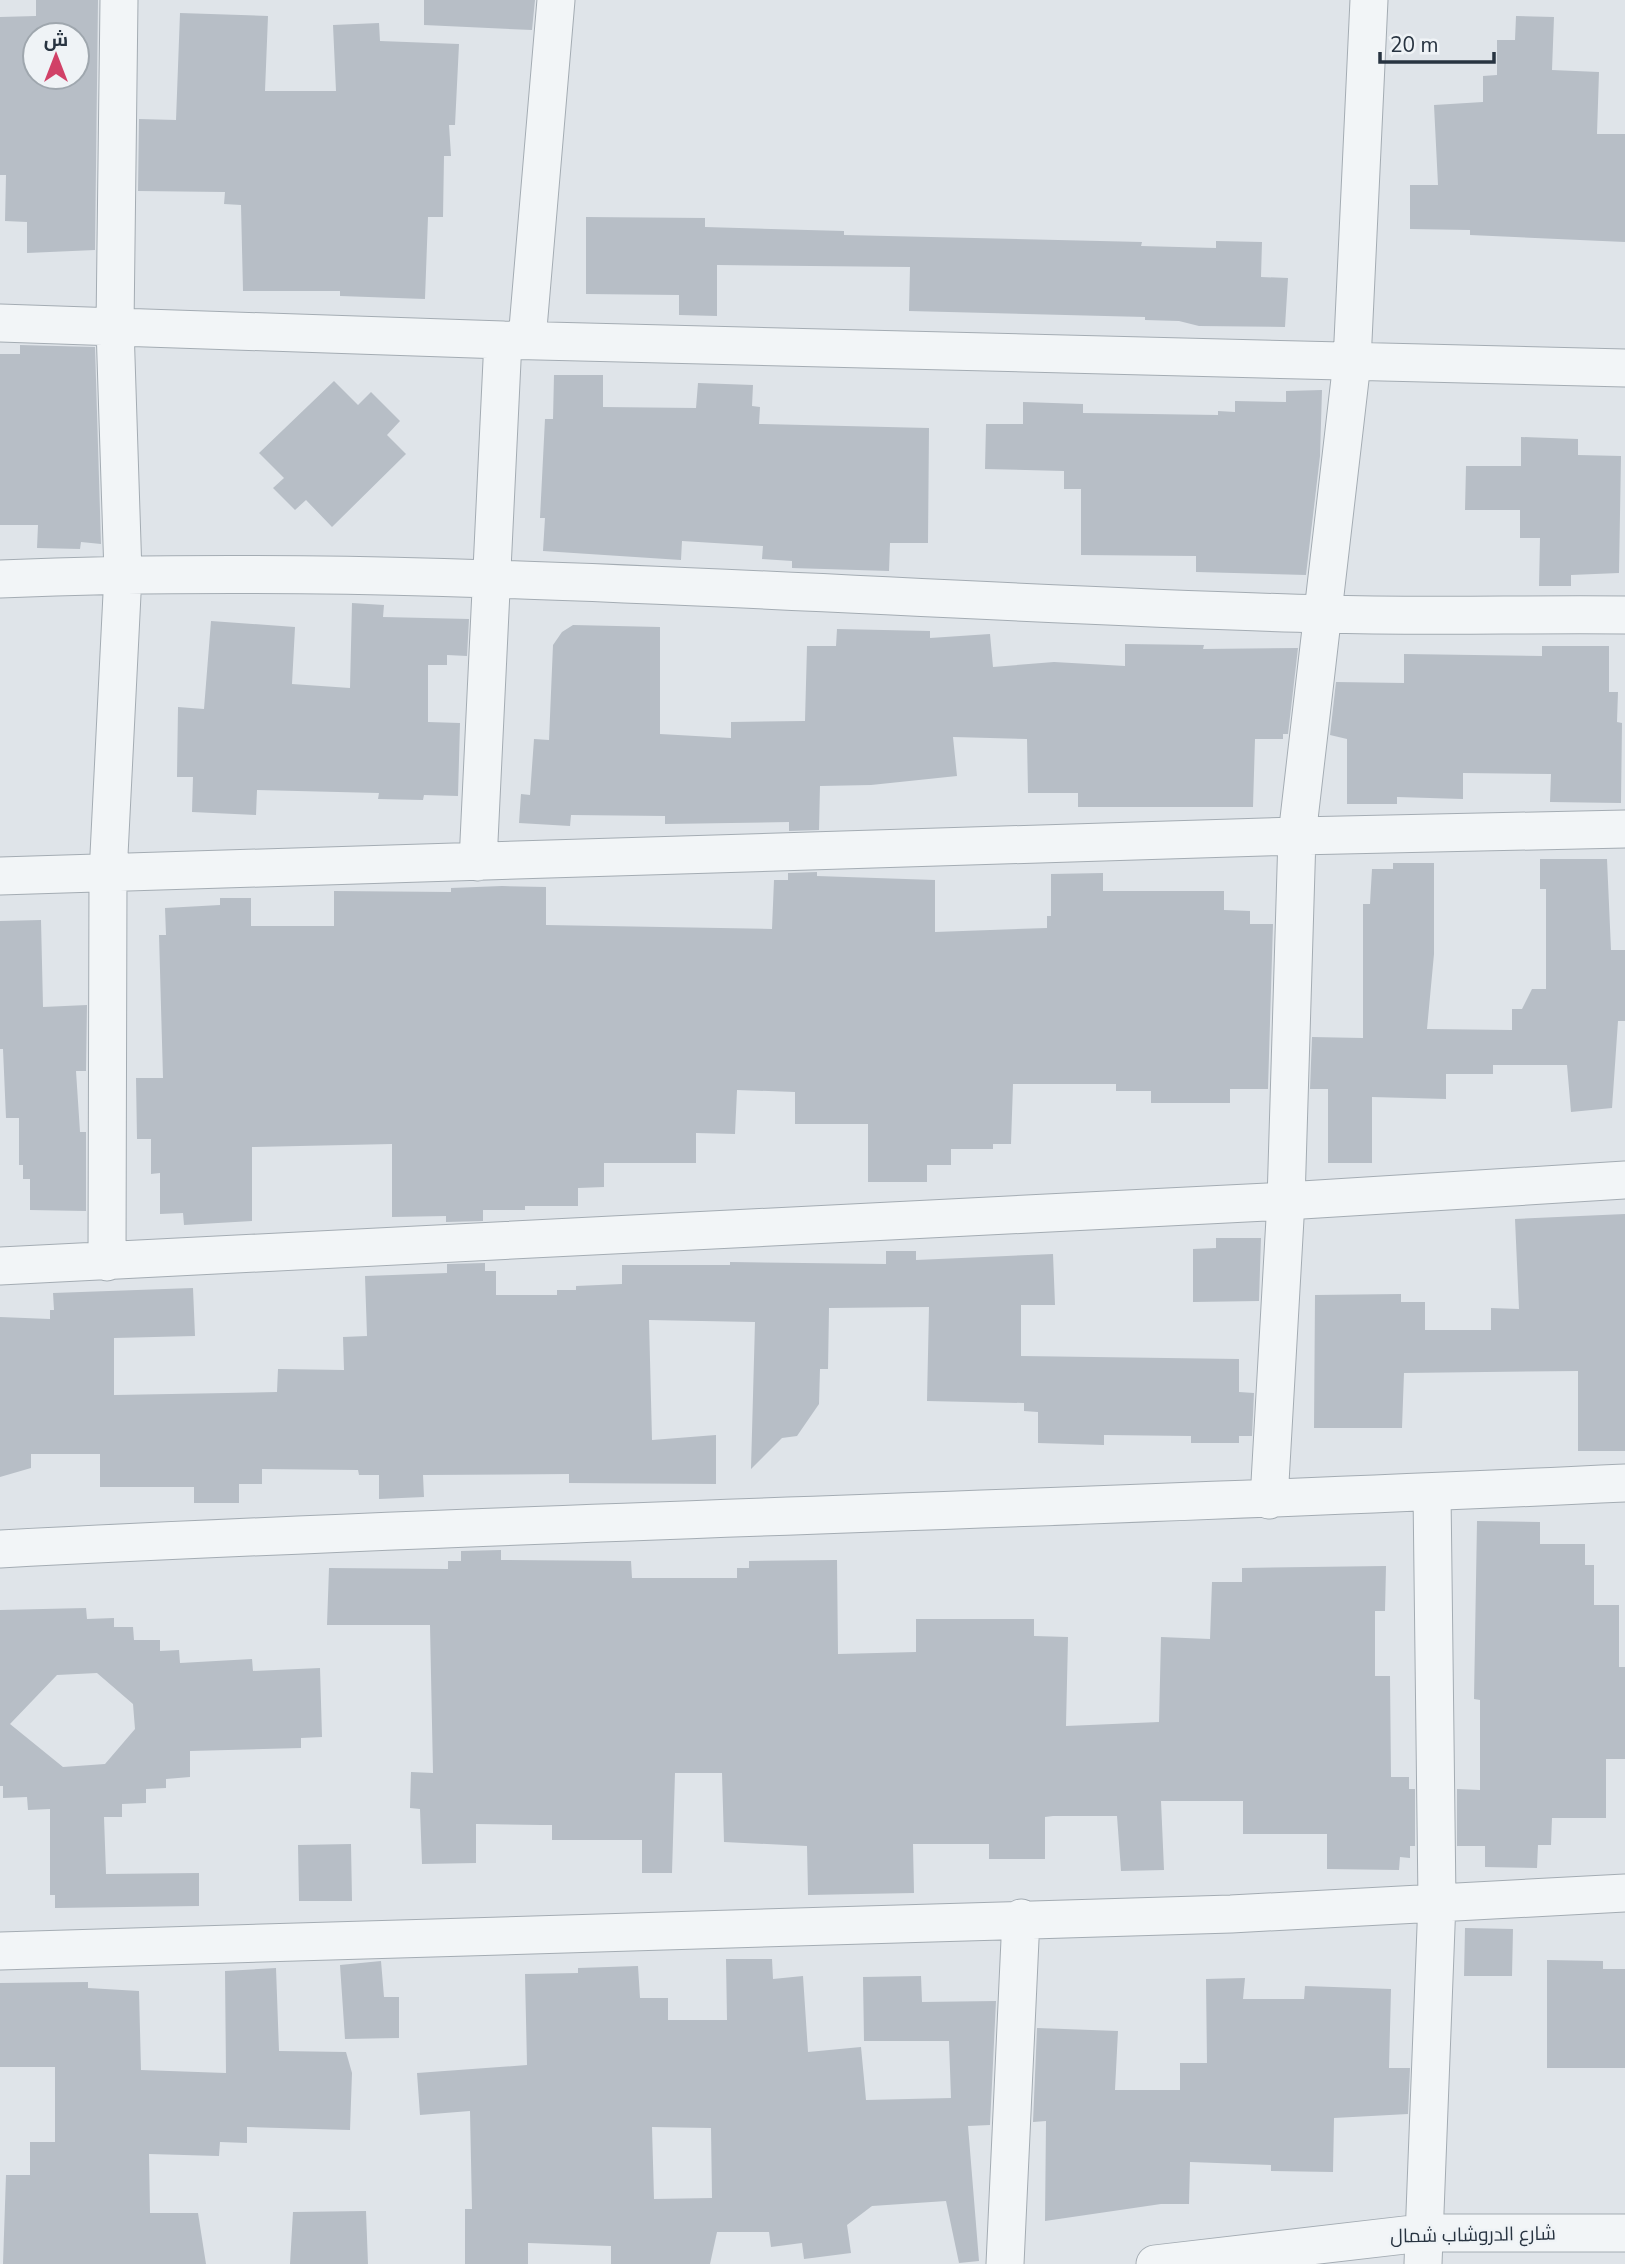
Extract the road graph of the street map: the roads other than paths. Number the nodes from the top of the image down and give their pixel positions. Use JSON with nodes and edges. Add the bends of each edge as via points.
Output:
{"nodes":[{"id":1,"x":119,"y":0,"type":"edge"},
{"id":2,"x":556,"y":0,"type":"edge"},
{"id":3,"x":1369,"y":0,"type":"edge"},
{"id":4,"x":0,"y":323,"type":"edge"},
{"id":5,"x":115,"y":327,"type":"junction"},
{"id":6,"x":515,"y":340,"type":"junction"},
{"id":7,"x":1352,"y":362,"type":"junction"},
{"id":8,"x":1625,"y":368,"type":"edge"},
{"id":9,"x":123,"y":574,"type":"junction"},
{"id":10,"x":0,"y":579,"type":"edge"},
{"id":11,"x":494,"y":579,"type":"junction"},
{"id":12,"x":1324,"y":614,"type":"junction"},
{"id":13,"x":1625,"y":615,"type":"edge"},
{"id":14,"x":1625,"y":829,"type":"edge"},
{"id":15,"x":1297,"y":836,"type":"junction"},
{"id":16,"x":478,"y":862,"type":"junction"},
{"id":17,"x":107,"y":875,"type":"junction"},
{"id":18,"x":0,"y":876,"type":"edge"},
{"id":19,"x":1625,"y":1180,"type":"edge"},
{"id":20,"x":1286,"y":1201,"type":"junction"},
{"id":21,"x":107,"y":1262,"type":"junction"},
{"id":22,"x":0,"y":1266,"type":"edge"},
{"id":23,"x":1625,"y":1483,"type":"edge"},
{"id":24,"x":1432,"y":1492,"type":"junction"},
{"id":25,"x":1269,"y":1500,"type":"junction"},
{"id":26,"x":0,"y":1549,"type":"edge"},
{"id":27,"x":1625,"y":1894,"type":"edge"},
{"id":28,"x":1437,"y":1901,"type":"junction"},
{"id":29,"x":1021,"y":1918,"type":"junction"},
{"id":30,"x":0,"y":1951,"type":"edge"},
{"id":31,"x":1625,"y":2233,"type":"edge"},
{"id":32,"x":1422,"y":2248,"type":"edge"},
{"id":33,"x":1005,"y":2264,"type":"edge"},
{"id":34,"x":1155,"y":2264,"type":"edge"}],
"edges":[{"from":1,"to":5,"type":"street"},
{"from":2,"to":6,"type":"street"},
{"from":3,"to":7,"type":"street"},
{"from":4,"to":5,"type":"street"},
{"from":5,"to":6,"type":"street"},
{"from":5,"to":9,"type":"street"},
{"from":6,"to":7,"type":"street"},
{"from":6,"to":11,"type":"street"},
{"from":7,"to":8,"type":"street"},
{"from":7,"to":12,"type":"street"},
{"from":9,"to":10,"type":"street"},
{"from":9,"to":11,"type":"street"},
{"from":9,"to":17,"type":"street"},
{"from":11,"to":12,"type":"street"},
{"from":11,"to":16,"type":"street"},
{"from":12,"to":13,"type":"street"},
{"from":12,"to":15,"type":"street"},
{"from":14,"to":15,"type":"street"},
{"from":15,"to":16,"type":"street"},
{"from":15,"to":20,"type":"street"},
{"from":16,"to":17,"type":"street"},
{"from":17,"to":18,"type":"street"},
{"from":17,"to":21,"type":"street"},
{"from":19,"to":20,"type":"street"},
{"from":20,"to":21,"type":"street"},
{"from":20,"to":25,"type":"street"},
{"from":21,"to":22,"type":"street"},
{"from":23,"to":24,"type":"street"},
{"from":24,"to":25,"type":"street"},
{"from":24,"to":28,"type":"street"},
{"from":25,"to":26,"type":"street","via":[[383,1529]]},
{"from":27,"to":28,"type":"street"},
{"from":28,"to":29,"type":"street","via":[[1231,1914]]},
{"from":28,"to":32,"type":"street"},
{"from":29,"to":30,"type":"street"},
{"from":29,"to":33,"type":"street"},
{"from":31,"to":32,"type":"street","name":"شارع الدروشاب شمال"},
{"from":32,"to":34,"type":"street","name":"شارع الدروشاب شمال"}]}
